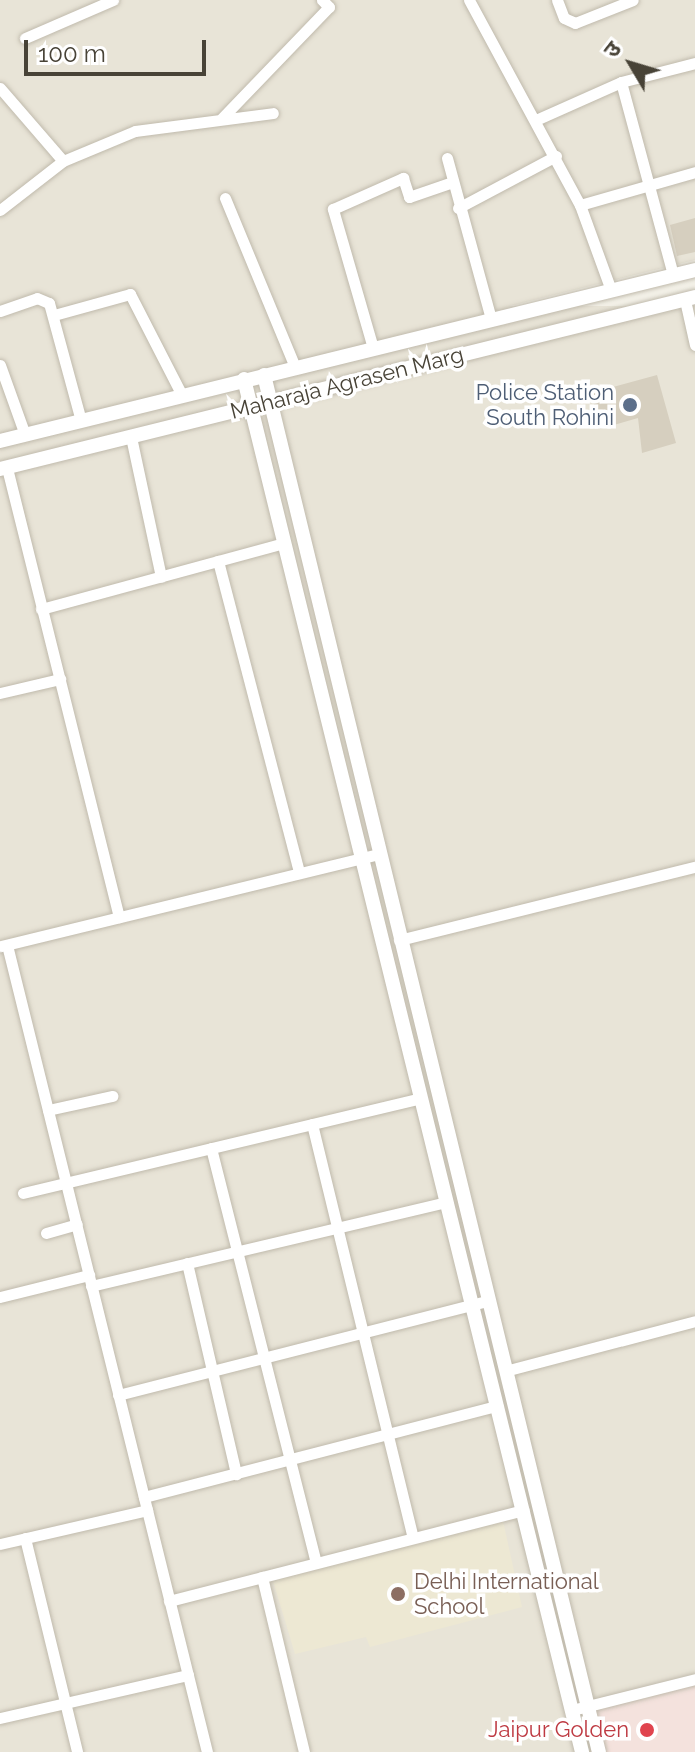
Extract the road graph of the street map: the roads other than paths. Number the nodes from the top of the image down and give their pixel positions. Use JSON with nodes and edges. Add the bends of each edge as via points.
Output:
{"nodes":[{"id":1,"x":113,"y":0,"type":"edge"},
{"id":2,"x":322,"y":0,"type":"edge"},
{"id":3,"x":469,"y":0,"type":"edge"},
{"id":4,"x":557,"y":0,"type":"edge"},
{"id":5,"x":633,"y":0,"type":"edge"},
{"id":6,"x":25,"y":38,"type":"dead end"},
{"id":7,"x":695,"y":63,"type":"edge"},
{"id":8,"x":621,"y":82,"type":"junction"},
{"id":9,"x":0,"y":88,"type":"edge"},
{"id":10,"x":273,"y":113,"type":"dead end"},
{"id":11,"x":221,"y":119,"type":"junction"},
{"id":12,"x":538,"y":119,"type":"junction"},
{"id":13,"x":556,"y":156,"type":"junction"},
{"id":14,"x":447,"y":158,"type":"dead end"},
{"id":15,"x":63,"y":161,"type":"junction"},
{"id":16,"x":695,"y":172,"type":"edge"},
{"id":17,"x":450,"y":183,"type":"junction"},
{"id":18,"x":648,"y":184,"type":"junction"},
{"id":19,"x":225,"y":198,"type":"dead end"},
{"id":20,"x":580,"y":205,"type":"junction"},
{"id":21,"x":458,"y":208,"type":"junction"},
{"id":22,"x":0,"y":210,"type":"edge"},
{"id":23,"x":695,"y":270,"type":"edge"},
{"id":24,"x":673,"y":275,"type":"junction"},
{"id":25,"x":611,"y":290,"type":"junction"},
{"id":26,"x":690,"y":298,"type":"edge"},
{"id":27,"x":0,"y":311,"type":"edge"},
{"id":28,"x":54,"y":315,"type":"junction"},
{"id":29,"x":491,"y":319,"type":"junction"},
{"id":30,"x":695,"y":345,"type":"edge"},
{"id":31,"x":373,"y":348,"type":"junction"},
{"id":32,"x":0,"y":365,"type":"edge"},
{"id":33,"x":295,"y":367,"type":"junction"},
{"id":34,"x":264,"y":375,"type":"junction"},
{"id":35,"x":244,"y":379,"type":"junction"},
{"id":36,"x":182,"y":395,"type":"junction"},
{"id":37,"x":271,"y":401,"type":"junction"},
{"id":38,"x":252,"y":406,"type":"junction"},
{"id":39,"x":81,"y":421,"type":"junction"},
{"id":40,"x":25,"y":435,"type":"junction"},
{"id":41,"x":131,"y":437,"type":"junction"},
{"id":42,"x":0,"y":441,"type":"edge"},
{"id":43,"x":4,"y":468,"type":"edge"},
{"id":44,"x":284,"y":543,"type":"junction"},
{"id":45,"x":218,"y":561,"type":"junction"},
{"id":46,"x":161,"y":577,"type":"junction"},
{"id":47,"x":41,"y":609,"type":"junction"},
{"id":48,"x":60,"y":679,"type":"junction"},
{"id":49,"x":0,"y":693,"type":"edge"},
{"id":50,"x":378,"y":854,"type":"junction"},
{"id":51,"x":362,"y":858,"type":"junction"},
{"id":52,"x":695,"y":867,"type":"edge"},
{"id":53,"x":299,"y":873,"type":"junction"},
{"id":54,"x":119,"y":917,"type":"junction"},
{"id":55,"x":399,"y":940,"type":"junction"},
{"id":56,"x":3,"y":946,"type":"edge"},
{"id":57,"x":112,"y":1096,"type":"dead end"},
{"id":58,"x":421,"y":1098,"type":"junction"},
{"id":59,"x":48,"y":1110,"type":"junction"},
{"id":60,"x":312,"y":1124,"type":"junction"},
{"id":61,"x":211,"y":1148,"type":"junction"},
{"id":62,"x":66,"y":1183,"type":"junction"},
{"id":63,"x":23,"y":1193,"type":"dead end"},
{"id":64,"x":445,"y":1202,"type":"junction"},
{"id":65,"x":77,"y":1224,"type":"junction"},
{"id":66,"x":337,"y":1228,"type":"junction"},
{"id":67,"x":46,"y":1233,"type":"dead end"},
{"id":68,"x":237,"y":1251,"type":"junction"},
{"id":69,"x":187,"y":1263,"type":"junction"},
{"id":70,"x":90,"y":1280,"type":"junction"},
{"id":71,"x":0,"y":1297,"type":"edge"},
{"id":72,"x":488,"y":1301,"type":"junction"},
{"id":73,"x":472,"y":1304,"type":"junction"},
{"id":74,"x":695,"y":1321,"type":"edge"},
{"id":75,"x":363,"y":1332,"type":"junction"},
{"id":76,"x":264,"y":1358,"type":"junction"},
{"id":77,"x":211,"y":1371,"type":"junction"},
{"id":78,"x":505,"y":1371,"type":"junction"},
{"id":79,"x":118,"y":1395,"type":"junction"},
{"id":80,"x":497,"y":1406,"type":"junction"},
{"id":81,"x":388,"y":1434,"type":"junction"},
{"id":82,"x":290,"y":1460,"type":"junction"},
{"id":83,"x":236,"y":1474,"type":"junction"},
{"id":84,"x":145,"y":1504,"type":"junction"},
{"id":85,"x":523,"y":1510,"type":"junction"},
{"id":86,"x":25,"y":1538,"type":"junction"},
{"id":87,"x":413,"y":1538,"type":"junction"},
{"id":88,"x":0,"y":1544,"type":"edge"},
{"id":89,"x":316,"y":1563,"type":"junction"},
{"id":90,"x":262,"y":1577,"type":"junction"},
{"id":91,"x":169,"y":1601,"type":"junction"},
{"id":92,"x":188,"y":1675,"type":"junction"},
{"id":93,"x":695,"y":1679,"type":"edge"},
{"id":94,"x":65,"y":1703,"type":"junction"},
{"id":95,"x":589,"y":1705,"type":"junction"},
{"id":96,"x":572,"y":1710,"type":"junction"},
{"id":97,"x":0,"y":1718,"type":"edge"},
{"id":98,"x":77,"y":1752,"type":"edge"},
{"id":99,"x":207,"y":1752,"type":"edge"},
{"id":100,"x":304,"y":1752,"type":"edge"},
{"id":101,"x":582,"y":1752,"type":"edge"},
{"id":102,"x":597,"y":1752,"type":"edge"}],
"edges":[{"from":1,"to":6,"type":"street"},
{"from":2,"to":11,"type":"street","via":[[329,7]]},
{"from":3,"to":12,"type":"street","via":[[527,112]]},
{"from":4,"to":5,"type":"street","via":[[564,18],[575,23]]},
{"from":7,"to":8,"type":"street"},
{"from":8,"to":12,"type":"street"},
{"from":8,"to":18,"type":"street"},
{"from":9,"to":15,"type":"street"},
{"from":10,"to":11,"type":"street"},
{"from":11,"to":15,"type":"street","via":[[135,131]]},
{"from":12,"to":13,"type":"street"},
{"from":13,"to":20,"type":"street"},
{"from":13,"to":21,"type":"street"},
{"from":14,"to":17,"type":"street"},
{"from":15,"to":22,"type":"street"},
{"from":16,"to":18,"type":"street"},
{"from":17,"to":21,"type":"street"},
{"from":17,"to":31,"type":"street","via":[[409,197],[403,178],[333,209]]},
{"from":18,"to":20,"type":"street"},
{"from":18,"to":24,"type":"street"},
{"from":19,"to":33,"type":"street"},
{"from":20,"to":25,"type":"street"},
{"from":21,"to":29,"type":"street"},
{"from":23,"to":24,"type":"street","name":"Maharaja Agrasen Marg"},
{"from":24,"to":25,"type":"street","name":"Maharaja Agrasen Marg"},
{"from":25,"to":29,"type":"street","name":"Maharaja Agrasen Marg"},
{"from":26,"to":30,"type":"street"},
{"from":26,"to":37,"type":"street","name":"Maharaja Agrasen Marg"},
{"from":27,"to":28,"type":"street","via":[[37,298]]},
{"from":28,"to":36,"type":"street","via":[[130,294]]},
{"from":28,"to":39,"type":"street"},
{"from":29,"to":31,"type":"street","name":"Maharaja Agrasen Marg"},
{"from":31,"to":33,"type":"street","name":"Maharaja Agrasen Marg"},
{"from":32,"to":40,"type":"street"},
{"from":33,"to":34,"type":"street","name":"Maharaja Agrasen Marg"},
{"from":34,"to":35,"type":"street","name":"Maharaja Agrasen Marg"},
{"from":34,"to":37,"type":"street"},
{"from":35,"to":36,"type":"street","name":"Maharaja Agrasen Marg"},
{"from":35,"to":38,"type":"street"},
{"from":36,"to":39,"type":"street","name":"Maharaja Agrasen Marg"},
{"from":37,"to":38,"type":"street","name":"Maharaja Agrasen Marg"},
{"from":37,"to":50,"type":"street"},
{"from":38,"to":41,"type":"street","name":"Maharaja Agrasen Marg"},
{"from":38,"to":44,"type":"street"},
{"from":39,"to":40,"type":"street","name":"Maharaja Agrasen Marg"},
{"from":40,"to":42,"type":"street","name":"Maharaja Agrasen Marg"},
{"from":41,"to":43,"type":"street","name":"Maharaja Agrasen Marg"},
{"from":41,"to":46,"type":"street"},
{"from":43,"to":47,"type":"street"},
{"from":44,"to":45,"type":"street"},
{"from":44,"to":51,"type":"street"},
{"from":45,"to":46,"type":"street"},
{"from":45,"to":53,"type":"street"},
{"from":46,"to":47,"type":"street"},
{"from":47,"to":48,"type":"street"},
{"from":48,"to":49,"type":"street"},
{"from":48,"to":54,"type":"street"},
{"from":50,"to":51,"type":"street"},
{"from":50,"to":55,"type":"street"},
{"from":51,"to":53,"type":"street"},
{"from":51,"to":58,"type":"street"},
{"from":52,"to":55,"type":"street"},
{"from":53,"to":54,"type":"street"},
{"from":54,"to":56,"type":"street"},
{"from":55,"to":72,"type":"street"},
{"from":56,"to":59,"type":"street"},
{"from":57,"to":59,"type":"street"},
{"from":58,"to":60,"type":"street"},
{"from":58,"to":64,"type":"street"},
{"from":59,"to":62,"type":"street"},
{"from":60,"to":61,"type":"street"},
{"from":60,"to":66,"type":"street"},
{"from":61,"to":62,"type":"street"},
{"from":61,"to":68,"type":"street"},
{"from":62,"to":63,"type":"street"},
{"from":62,"to":65,"type":"street"},
{"from":64,"to":66,"type":"street"},
{"from":64,"to":73,"type":"street"},
{"from":65,"to":67,"type":"street"},
{"from":65,"to":70,"type":"street"},
{"from":66,"to":68,"type":"street"},
{"from":66,"to":75,"type":"street"},
{"from":68,"to":69,"type":"street"},
{"from":68,"to":76,"type":"street"},
{"from":69,"to":70,"type":"street"},
{"from":69,"to":77,"type":"street"},
{"from":70,"to":71,"type":"street"},
{"from":70,"to":79,"type":"street"},
{"from":72,"to":73,"type":"street"},
{"from":72,"to":78,"type":"street"},
{"from":73,"to":75,"type":"street"},
{"from":73,"to":80,"type":"street"},
{"from":74,"to":78,"type":"street"},
{"from":75,"to":76,"type":"street"},
{"from":75,"to":81,"type":"street"},
{"from":76,"to":77,"type":"street"},
{"from":76,"to":82,"type":"street"},
{"from":77,"to":79,"type":"street"},
{"from":77,"to":83,"type":"street"},
{"from":78,"to":95,"type":"street"},
{"from":79,"to":84,"type":"street"},
{"from":80,"to":81,"type":"street"},
{"from":80,"to":85,"type":"street"},
{"from":81,"to":82,"type":"street"},
{"from":81,"to":87,"type":"street"},
{"from":82,"to":83,"type":"street"},
{"from":82,"to":89,"type":"street"},
{"from":83,"to":84,"type":"street"},
{"from":84,"to":86,"type":"street"},
{"from":84,"to":91,"type":"street"},
{"from":85,"to":87,"type":"street"},
{"from":85,"to":96,"type":"street"},
{"from":86,"to":88,"type":"street"},
{"from":86,"to":94,"type":"street"},
{"from":87,"to":89,"type":"street"},
{"from":89,"to":90,"type":"street"},
{"from":90,"to":91,"type":"street"},
{"from":90,"to":100,"type":"street"},
{"from":91,"to":92,"type":"street"},
{"from":92,"to":94,"type":"street"},
{"from":92,"to":99,"type":"street"},
{"from":93,"to":95,"type":"street"},
{"from":94,"to":97,"type":"street"},
{"from":94,"to":98,"type":"street"},
{"from":95,"to":96,"type":"street"},
{"from":95,"to":102,"type":"street"},
{"from":96,"to":101,"type":"street"}]}
